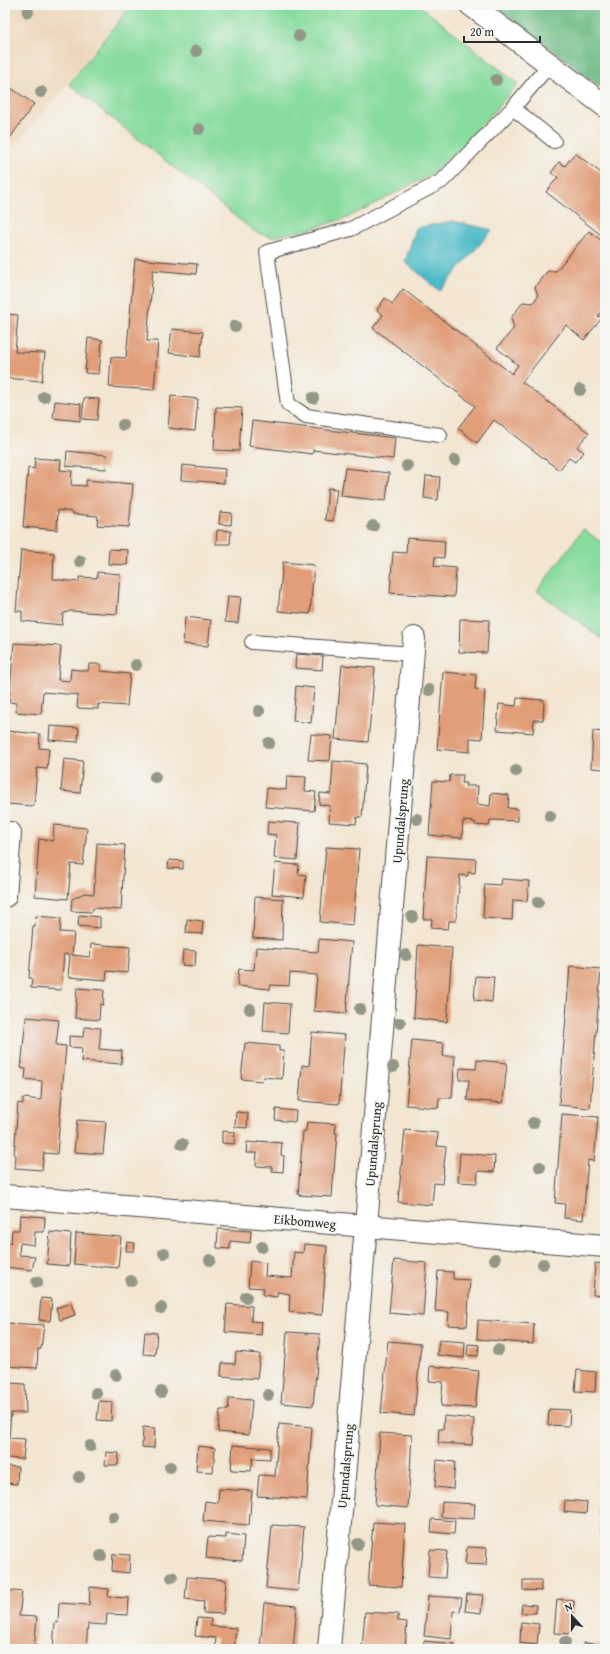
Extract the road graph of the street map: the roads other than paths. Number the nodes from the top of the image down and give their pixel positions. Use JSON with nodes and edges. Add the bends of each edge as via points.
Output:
{"nodes":[{"id":1,"x":471,"y":5,"type":"edge"},
{"id":2,"x":550,"y":64,"type":"junction"},
{"id":3,"x":605,"y":106,"type":"edge"},
{"id":4,"x":513,"y":108,"type":"junction"},
{"id":5,"x":554,"y":141,"type":"dead end"},
{"id":6,"x":440,"y":436,"type":"dead end"},
{"id":7,"x":252,"y":642,"type":"dead end"},
{"id":8,"x":414,"y":646,"type":"joint"},
{"id":9,"x":5,"y":833,"type":"edge"},
{"id":10,"x":5,"y":896,"type":"edge"},
{"id":11,"x":5,"y":1196,"type":"edge"},
{"id":12,"x":366,"y":1226,"type":"junction"},
{"id":13,"x":605,"y":1246,"type":"edge"},
{"id":14,"x":329,"y":1649,"type":"edge"}],
"edges":[{"from":1,"to":2,"type":"street"},
{"from":2,"to":3,"type":"street"},
{"from":2,"to":4,"type":"lane"},
{"from":4,"to":5,"type":"lane"},
{"from":4,"to":6,"type":"lane","via":[[442,181],[351,230],[267,252],[288,404],[306,416]]},
{"from":7,"to":8,"type":"lane"},
{"from":8,"to":12,"type":"street","name":"Upundalsprung"},
{"from":9,"to":10,"type":"street","via":[[10,833]]},
{"from":11,"to":12,"type":"street","name":"Eikbomweg"},
{"from":12,"to":13,"type":"street","name":"Eikbomweg"},
{"from":12,"to":14,"type":"street","name":"Upundalsprung"}]}
